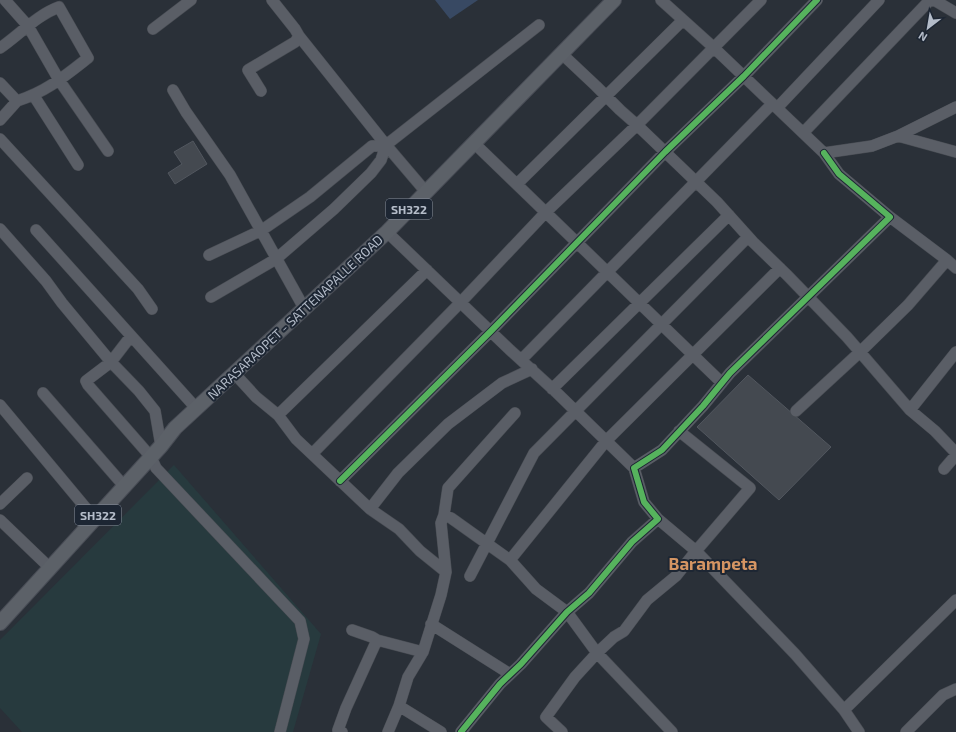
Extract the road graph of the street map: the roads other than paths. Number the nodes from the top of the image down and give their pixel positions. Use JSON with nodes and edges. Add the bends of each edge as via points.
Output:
{"nodes":[{"id":1,"x":5,"y":0,"type":"edge"},
{"id":2,"x":191,"y":0,"type":"edge"},
{"id":3,"x":272,"y":0,"type":"edge"},
{"id":4,"x":614,"y":0,"type":"edge"},
{"id":5,"x":660,"y":0,"type":"edge"},
{"id":6,"x":761,"y":0,"type":"edge"},
{"id":7,"x":817,"y":0,"type":"edge"},
{"id":8,"x":879,"y":0,"type":"edge"},
{"id":9,"x":930,"y":0,"type":"edge"},
{"id":10,"x":934,"y":0,"type":"edge"},
{"id":11,"x":956,"y":13,"type":"edge"},
{"id":12,"x":683,"y":20,"type":"junction"},
{"id":13,"x":539,"y":25,"type":"dead end"},
{"id":14,"x":28,"y":26,"type":"junction"},
{"id":15,"x":153,"y":29,"type":"dead end"},
{"id":16,"x":299,"y":36,"type":"junction"},
{"id":17,"x":1,"y":47,"type":"edge"},
{"id":18,"x":713,"y":48,"type":"junction"},
{"id":19,"x":562,"y":54,"type":"junction"},
{"id":20,"x":744,"y":76,"type":"junction"},
{"id":21,"x":59,"y":80,"type":"junction"},
{"id":22,"x":0,"y":83,"type":"edge"},
{"id":23,"x":173,"y":90,"type":"dead end"},
{"id":24,"x":260,"y":91,"type":"dead end"},
{"id":25,"x":34,"y":96,"type":"junction"},
{"id":26,"x":606,"y":96,"type":"junction"},
{"id":27,"x":17,"y":101,"type":"junction"},
{"id":28,"x":775,"y":106,"type":"junction"},
{"id":29,"x":956,"y":107,"type":"edge"},
{"id":30,"x":0,"y":120,"type":"edge"},
{"id":31,"x":637,"y":125,"type":"junction"},
{"id":32,"x":803,"y":133,"type":"junction"},
{"id":33,"x":898,"y":136,"type":"junction"},
{"id":34,"x":0,"y":139,"type":"edge"},
{"id":35,"x":474,"y":143,"type":"junction"},
{"id":36,"x":386,"y":145,"type":"junction"},
{"id":37,"x":108,"y":151,"type":"dead end"},
{"id":38,"x":665,"y":152,"type":"junction"},
{"id":39,"x":956,"y":152,"type":"edge"},
{"id":40,"x":824,"y":153,"type":"junction"},
{"id":41,"x":78,"y":165,"type":"dead end"},
{"id":42,"x":696,"y":181,"type":"junction"},
{"id":43,"x":517,"y":184,"type":"junction"},
{"id":44,"x":426,"y":192,"type":"junction"},
{"id":45,"x":546,"y":212,"type":"junction"},
{"id":46,"x":729,"y":215,"type":"junction"},
{"id":47,"x":890,"y":217,"type":"junction"},
{"id":48,"x":0,"y":229,"type":"edge"},
{"id":49,"x":36,"y":230,"type":"dead end"},
{"id":50,"x":262,"y":230,"type":"junction"},
{"id":51,"x":387,"y":232,"type":"junction"},
{"id":52,"x":748,"y":237,"type":"junction"},
{"id":53,"x":577,"y":242,"type":"junction"},
{"id":54,"x":209,"y":256,"type":"dead end"},
{"id":55,"x":276,"y":260,"type":"junction"},
{"id":56,"x":947,"y":260,"type":"junction"},
{"id":57,"x":780,"y":268,"type":"junction"},
{"id":58,"x":956,"y":268,"type":"edge"},
{"id":59,"x":427,"y":270,"type":"junction"},
{"id":60,"x":608,"y":272,"type":"junction"},
{"id":61,"x":808,"y":296,"type":"junction"},
{"id":62,"x":211,"y":297,"type":"dead end"},
{"id":63,"x":460,"y":303,"type":"junction"},
{"id":64,"x":640,"y":303,"type":"junction"},
{"id":65,"x":304,"y":308,"type":"junction"},
{"id":66,"x":152,"y":309,"type":"dead end"},
{"id":67,"x":662,"y":325,"type":"junction"},
{"id":68,"x":491,"y":331,"type":"junction"},
{"id":69,"x":131,"y":336,"type":"junction"},
{"id":70,"x":860,"y":352,"type":"junction"},
{"id":71,"x":956,"y":352,"type":"edge"},
{"id":72,"x":693,"y":355,"type":"junction"},
{"id":73,"x":522,"y":360,"type":"junction"},
{"id":74,"x":111,"y":362,"type":"junction"},
{"id":75,"x":532,"y":369,"type":"junction"},
{"id":76,"x":234,"y":372,"type":"junction"},
{"id":77,"x":722,"y":383,"type":"junction"},
{"id":78,"x":552,"y":388,"type":"junction"},
{"id":79,"x":43,"y":393,"type":"dead end"},
{"id":80,"x":0,"y":405,"type":"edge"},
{"id":81,"x":196,"y":408,"type":"junction"},
{"id":82,"x":796,"y":410,"type":"dead end"},
{"id":83,"x":910,"y":410,"type":"junction"},
{"id":84,"x":575,"y":411,"type":"junction"},
{"id":85,"x":516,"y":413,"type":"dead end"},
{"id":86,"x":278,"y":415,"type":"junction"},
{"id":87,"x":679,"y":431,"type":"junction"},
{"id":88,"x":606,"y":441,"type":"junction"},
{"id":89,"x":160,"y":446,"type":"junction"},
{"id":90,"x":312,"y":454,"type":"junction"},
{"id":91,"x":956,"y":454,"type":"edge"},
{"id":92,"x":151,"y":457,"type":"junction"},
{"id":93,"x":634,"y":468,"type":"junction"},
{"id":94,"x":944,"y":469,"type":"dead end"},
{"id":95,"x":27,"y":478,"type":"dead end"},
{"id":96,"x":340,"y":481,"type":"junction"},
{"id":97,"x":124,"y":486,"type":"junction"},
{"id":98,"x":0,"y":504,"type":"edge"},
{"id":99,"x":370,"y":509,"type":"junction"},
{"id":100,"x":444,"y":516,"type":"junction"},
{"id":101,"x":95,"y":519,"type":"junction"},
{"id":102,"x":658,"y":519,"type":"junction"},
{"id":103,"x":0,"y":520,"type":"edge"},
{"id":104,"x":488,"y":544,"type":"junction"},
{"id":105,"x":696,"y":551,"type":"junction"},
{"id":106,"x":510,"y":560,"type":"junction"},
{"id":107,"x":50,"y":568,"type":"junction"},
{"id":108,"x":446,"y":572,"type":"junction"},
{"id":109,"x":470,"y":576,"type":"dead end"},
{"id":110,"x":956,"y":600,"type":"edge"},
{"id":111,"x":566,"y":612,"type":"junction"},
{"id":112,"x":0,"y":623,"type":"edge"},
{"id":113,"x":431,"y":624,"type":"junction"},
{"id":114,"x":352,"y":630,"type":"dead end"},
{"id":115,"x":377,"y":640,"type":"junction"},
{"id":116,"x":423,"y":652,"type":"junction"},
{"id":117,"x":597,"y":653,"type":"junction"},
{"id":118,"x":510,"y":674,"type":"junction"},
{"id":119,"x":956,"y":689,"type":"edge"},
{"id":120,"x":399,"y":706,"type":"junction"},
{"id":121,"x":844,"y":710,"type":"junction"},
{"id":122,"x":854,"y":731,"type":"edge"},
{"id":123,"x":280,"y":732,"type":"edge"},
{"id":124,"x":342,"y":732,"type":"edge"},
{"id":125,"x":388,"y":732,"type":"edge"},
{"id":126,"x":441,"y":732,"type":"edge"},
{"id":127,"x":461,"y":732,"type":"edge"},
{"id":128,"x":562,"y":732,"type":"edge"},
{"id":129,"x":672,"y":732,"type":"edge"},
{"id":130,"x":906,"y":732,"type":"edge"}],
"edges":[{"from":1,"to":14,"type":"street"},
{"from":2,"to":15,"type":"street"},
{"from":3,"to":16,"type":"street"},
{"from":4,"to":19,"type":"main road","name":"NARASARAOPET - SATTENAPALLE ROAD","number":"SH322"},
{"from":5,"to":12,"type":"street"},
{"from":6,"to":18,"type":"street"},
{"from":7,"to":20,"type":"street"},
{"from":8,"to":28,"type":"street"},
{"from":9,"to":32,"type":"street"},
{"from":10,"to":11,"type":"street"},
{"from":12,"to":18,"type":"street"},
{"from":12,"to":26,"type":"street"},
{"from":13,"to":36,"type":"street"},
{"from":14,"to":17,"type":"street"},
{"from":14,"to":21,"type":"street"},
{"from":14,"to":21,"type":"street","via":[[59,7],[88,58]]},
{"from":16,"to":24,"type":"street","via":[[295,42],[248,70]]},
{"from":16,"to":36,"type":"street"},
{"from":18,"to":20,"type":"street"},
{"from":18,"to":31,"type":"street"},
{"from":19,"to":26,"type":"street"},
{"from":19,"to":35,"type":"main road","name":"NARASARAOPET - SATTENAPALLE ROAD","number":"SH322"},
{"from":20,"to":28,"type":"street"},
{"from":20,"to":38,"type":"street"},
{"from":21,"to":25,"type":"street"},
{"from":21,"to":37,"type":"street"},
{"from":22,"to":27,"type":"street"},
{"from":23,"to":50,"type":"street","via":[[230,175]]},
{"from":25,"to":27,"type":"street"},
{"from":25,"to":41,"type":"street"},
{"from":26,"to":31,"type":"street"},
{"from":26,"to":43,"type":"street"},
{"from":27,"to":30,"type":"street"},
{"from":28,"to":32,"type":"street"},
{"from":28,"to":42,"type":"street"},
{"from":29,"to":33,"type":"street"},
{"from":31,"to":38,"type":"street"},
{"from":31,"to":45,"type":"street"},
{"from":32,"to":40,"type":"street"},
{"from":33,"to":39,"type":"street"},
{"from":33,"to":40,"type":"street","via":[[872,146]]},
{"from":34,"to":66,"type":"street","via":[[138,289]]},
{"from":35,"to":43,"type":"street"},
{"from":35,"to":44,"type":"main road","name":"NARASARAOPET - SATTENAPALLE ROAD","number":"SH322"},
{"from":36,"to":44,"type":"street"},
{"from":36,"to":50,"type":"street","via":[[372,146],[310,197]]},
{"from":36,"to":55,"type":"street","via":[[381,160],[371,174]]},
{"from":38,"to":42,"type":"street"},
{"from":38,"to":53,"type":"street"},
{"from":40,"to":47,"type":"street","via":[[839,174]]},
{"from":42,"to":46,"type":"street"},
{"from":42,"to":60,"type":"street"},
{"from":43,"to":45,"type":"street"},
{"from":44,"to":51,"type":"main road","name":"NARASARAOPET - SATTENAPALLE ROAD","number":"SH322"},
{"from":45,"to":53,"type":"street"},
{"from":45,"to":63,"type":"street"},
{"from":46,"to":52,"type":"street"},
{"from":46,"to":64,"type":"street"},
{"from":47,"to":56,"type":"street"},
{"from":47,"to":61,"type":"street"},
{"from":48,"to":74,"type":"street"},
{"from":49,"to":69,"type":"street"},
{"from":50,"to":54,"type":"street"},
{"from":50,"to":55,"type":"street"},
{"from":51,"to":59,"type":"street"},
{"from":51,"to":65,"type":"main road","name":"NARASARAOPET - SATTENAPALLE ROAD","number":"SH322"},
{"from":52,"to":57,"type":"street"},
{"from":52,"to":67,"type":"street"},
{"from":53,"to":60,"type":"street"},
{"from":53,"to":68,"type":"street"},
{"from":55,"to":62,"type":"street"},
{"from":55,"to":65,"type":"street"},
{"from":56,"to":58,"type":"street"},
{"from":56,"to":70,"type":"street","via":[[908,305]]},
{"from":57,"to":61,"type":"street"},
{"from":57,"to":72,"type":"street"},
{"from":59,"to":63,"type":"street"},
{"from":59,"to":86,"type":"street"},
{"from":60,"to":64,"type":"street"},
{"from":60,"to":73,"type":"street"},
{"from":61,"to":70,"type":"street"},
{"from":61,"to":77,"type":"street"},
{"from":63,"to":68,"type":"street"},
{"from":63,"to":90,"type":"street"},
{"from":64,"to":67,"type":"street"},
{"from":64,"to":78,"type":"street"},
{"from":65,"to":76,"type":"main road","name":"NARASARAOPET - SATTENAPALLE ROAD","number":"SH322"},
{"from":67,"to":72,"type":"street"},
{"from":67,"to":84,"type":"street"},
{"from":68,"to":73,"type":"street"},
{"from":68,"to":96,"type":"street"},
{"from":69,"to":74,"type":"street"},
{"from":69,"to":81,"type":"street"},
{"from":70,"to":82,"type":"street"},
{"from":70,"to":83,"type":"street"},
{"from":71,"to":83,"type":"street"},
{"from":72,"to":77,"type":"street"},
{"from":72,"to":88,"type":"street"},
{"from":73,"to":75,"type":"street"},
{"from":74,"to":89,"type":"street","via":[[155,411]]},
{"from":74,"to":92,"type":"street","via":[[86,381]]},
{"from":75,"to":78,"type":"street"},
{"from":75,"to":99,"type":"street","via":[[502,383],[448,424],[398,473]]},
{"from":76,"to":81,"type":"main road","name":"NARASARAOPET - SATTENAPALLE ROAD","number":"SH322"},
{"from":76,"to":86,"type":"street","via":[[256,397]]},
{"from":77,"to":87,"type":"street"},
{"from":78,"to":84,"type":"street"},
{"from":79,"to":97,"type":"street"},
{"from":80,"to":101,"type":"street"},
{"from":81,"to":89,"type":"main road","name":"NARASARAOPET - SATTENAPALLE ROAD","number":"SH322"},
{"from":83,"to":91,"type":"street","via":[[935,431]]},
{"from":84,"to":88,"type":"street"},
{"from":84,"to":104,"type":"street","via":[[534,453]]},
{"from":85,"to":100,"type":"street","via":[[448,488]]},
{"from":86,"to":90,"type":"street","via":[[296,439]]},
{"from":87,"to":93,"type":"street","via":[[662,450]]},
{"from":87,"to":105,"type":"street","via":[[750,488]]},
{"from":88,"to":93,"type":"street"},
{"from":88,"to":106,"type":"street"},
{"from":89,"to":92,"type":"main road","name":"NARASARAOPET - SATTENAPALLE ROAD","number":"SH322"},
{"from":90,"to":96,"type":"street"},
{"from":91,"to":94,"type":"street"},
{"from":92,"to":97,"type":"main road","name":"NARASARAOPET - SATTENAPALLE ROAD","number":"SH322"},
{"from":92,"to":123,"type":"street","via":[[156,468],[300,621],[304,639]]},
{"from":93,"to":102,"type":"street","via":[[644,502]]},
{"from":95,"to":98,"type":"street"},
{"from":96,"to":99,"type":"street"},
{"from":97,"to":101,"type":"main road","name":"NARASARAOPET - SATTENAPALLE ROAD","number":"SH322"},
{"from":99,"to":108,"type":"street","via":[[399,529],[420,551]]},
{"from":100,"to":104,"type":"street","via":[[451,518]]},
{"from":100,"to":108,"type":"street","via":[[441,523]]},
{"from":101,"to":107,"type":"main road","name":"NARASARAOPET - SATTENAPALLE ROAD","number":"SH322"},
{"from":102,"to":105,"type":"street"},
{"from":102,"to":111,"type":"street","via":[[632,542],[589,593]]},
{"from":103,"to":107,"type":"street"},
{"from":104,"to":106,"type":"street"},
{"from":104,"to":109,"type":"street"},
{"from":105,"to":117,"type":"street","via":[[676,576],[647,600],[624,631]]},
{"from":105,"to":121,"type":"street","via":[[795,654]]},
{"from":106,"to":111,"type":"street","via":[[536,589]]},
{"from":107,"to":112,"type":"main road","name":"NARASARAOPET - SATTENAPALLE ROAD","number":"SH322"},
{"from":108,"to":113,"type":"street","via":[[442,595]]},
{"from":110,"to":121,"type":"street"},
{"from":111,"to":117,"type":"street"},
{"from":111,"to":118,"type":"street"},
{"from":113,"to":116,"type":"street"},
{"from":113,"to":118,"type":"street"},
{"from":114,"to":115,"type":"street"},
{"from":115,"to":116,"type":"street"},
{"from":115,"to":124,"type":"street","via":[[346,708],[338,730]]},
{"from":116,"to":120,"type":"street","via":[[408,677]]},
{"from":117,"to":128,"type":"street","via":[[575,677],[546,717]]},
{"from":117,"to":129,"type":"street"},
{"from":118,"to":127,"type":"street"},
{"from":119,"to":130,"type":"street","via":[[943,694]]},
{"from":120,"to":125,"type":"street"},
{"from":120,"to":126,"type":"street"},
{"from":121,"to":122,"type":"street"}]}
